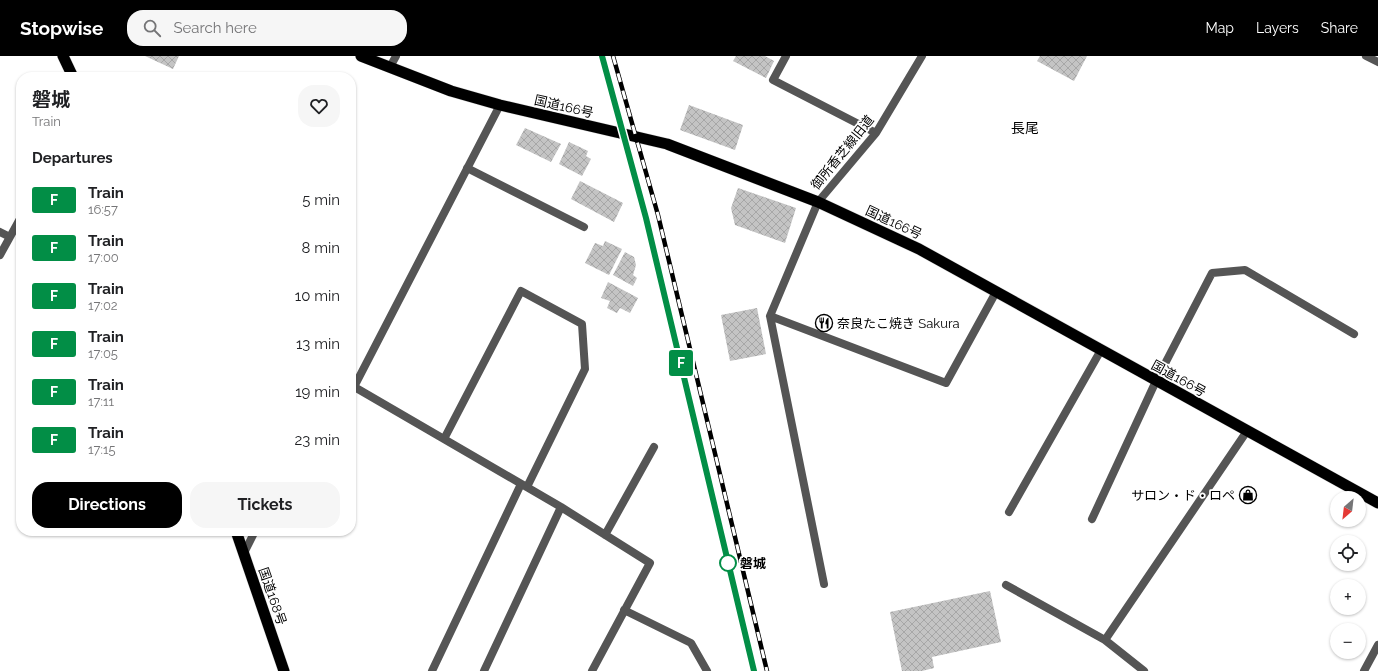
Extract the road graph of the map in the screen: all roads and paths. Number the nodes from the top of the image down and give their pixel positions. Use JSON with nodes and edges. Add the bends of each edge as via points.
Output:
{"nodes":[{"id":1,"x":63,"y":56,"type":"edge"},
{"id":2,"x":361,"y":56,"type":"edge"},
{"id":3,"x":396,"y":56,"type":"edge"},
{"id":4,"x":786,"y":56,"type":"edge"},
{"id":5,"x":922,"y":56,"type":"edge"},
{"id":6,"x":1366,"y":56,"type":"edge"},
{"id":7,"x":1378,"y":62,"type":"edge"},
{"id":8,"x":390,"y":67,"type":"junction"},
{"id":9,"x":71,"y":72,"type":"edge"},
{"id":10,"x":500,"y":105,"type":"junction"},
{"id":11,"x":876,"y":133,"type":"junction"},
{"id":12,"x":467,"y":168,"type":"junction"},
{"id":13,"x":818,"y":202,"type":"junction"},
{"id":14,"x":16,"y":226,"type":"edge"},
{"id":15,"x":584,"y":227,"type":"dead end"},
{"id":16,"x":0,"y":232,"type":"edge"},
{"id":17,"x":10,"y":237,"type":"junction"},
{"id":18,"x":0,"y":256,"type":"edge"},
{"id":19,"x":996,"y":292,"type":"junction"},
{"id":20,"x":770,"y":316,"type":"junction"},
{"id":21,"x":1354,"y":334,"type":"dead end"},
{"id":22,"x":1101,"y":350,"type":"junction"},
{"id":23,"x":356,"y":378,"type":"edge"},
{"id":24,"x":1156,"y":380,"type":"junction"},
{"id":25,"x":356,"y":388,"type":"edge"},
{"id":26,"x":1247,"y":431,"type":"junction"},
{"id":27,"x":444,"y":439,"type":"junction"},
{"id":28,"x":654,"y":447,"type":"dead end"},
{"id":29,"x":524,"y":486,"type":"junction"},
{"id":30,"x":1378,"y":503,"type":"edge"},
{"id":31,"x":561,"y":507,"type":"junction"},
{"id":32,"x":1009,"y":512,"type":"dead end"},
{"id":33,"x":1092,"y":519,"type":"dead end"},
{"id":34,"x":605,"y":535,"type":"junction"},
{"id":35,"x":238,"y":536,"type":"edge"},
{"id":36,"x":253,"y":536,"type":"edge"},
{"id":37,"x":244,"y":554,"type":"junction"},
{"id":38,"x":824,"y":584,"type":"dead end"},
{"id":39,"x":1006,"y":585,"type":"dead end"},
{"id":40,"x":624,"y":610,"type":"junction"},
{"id":41,"x":1105,"y":640,"type":"junction"},
{"id":42,"x":1378,"y":645,"type":"edge"},
{"id":43,"x":284,"y":671,"type":"edge"},
{"id":44,"x":432,"y":671,"type":"edge"},
{"id":45,"x":484,"y":671,"type":"edge"},
{"id":46,"x":592,"y":671,"type":"edge"},
{"id":47,"x":707,"y":671,"type":"edge"},
{"id":48,"x":1144,"y":671,"type":"edge"},
{"id":49,"x":1364,"y":671,"type":"edge"}],
"edges":[{"from":1,"to":9,"type":"highway"},
{"from":2,"to":8,"type":"highway","name":"国道166号"},
{"from":3,"to":8,"type":"street"},
{"from":4,"to":11,"type":"street","via":[[773,80]]},
{"from":5,"to":11,"type":"street","name":"御所香芝線旧道"},
{"from":6,"to":7,"type":"street"},
{"from":8,"to":10,"type":"highway","name":"国道166号","via":[[451,91]]},
{"from":10,"to":12,"type":"street"},
{"from":10,"to":13,"type":"highway","name":"国道166号","via":[[667,144]]},
{"from":11,"to":13,"type":"street","name":"御所香芝線旧道"},
{"from":12,"to":15,"type":"street"},
{"from":12,"to":23,"type":"street"},
{"from":13,"to":19,"type":"highway","name":"国道166号","via":[[919,249]]},
{"from":13,"to":20,"type":"street","name":"御所香芝線旧道"},
{"from":14,"to":17,"type":"street"},
{"from":16,"to":17,"type":"street"},
{"from":17,"to":18,"type":"street"},
{"from":19,"to":20,"type":"street","via":[[946,383]]},
{"from":19,"to":22,"type":"highway","name":"国道166号"},
{"from":20,"to":38,"type":"street"},
{"from":21,"to":24,"type":"street","via":[[1245,270],[1212,273]]},
{"from":22,"to":24,"type":"highway","name":"国道166号"},
{"from":22,"to":32,"type":"street"},
{"from":24,"to":26,"type":"highway","name":"国道166号"},
{"from":24,"to":33,"type":"street"},
{"from":25,"to":27,"type":"street"},
{"from":26,"to":30,"type":"highway","name":"国道166号"},
{"from":26,"to":41,"type":"street"},
{"from":27,"to":29,"type":"street"},
{"from":27,"to":29,"type":"street","via":[[520,291],[582,324],[585,369]]},
{"from":28,"to":34,"type":"street"},
{"from":29,"to":31,"type":"street"},
{"from":29,"to":44,"type":"street"},
{"from":31,"to":34,"type":"street"},
{"from":31,"to":45,"type":"street"},
{"from":34,"to":40,"type":"street","via":[[650,562]]},
{"from":35,"to":37,"type":"highway","name":"国道168号"},
{"from":36,"to":37,"type":"street"},
{"from":37,"to":43,"type":"highway","name":"国道168号"},
{"from":39,"to":41,"type":"street"},
{"from":40,"to":46,"type":"street"},
{"from":40,"to":47,"type":"street","via":[[691,643]]},
{"from":41,"to":48,"type":"street"},
{"from":42,"to":49,"type":"street"}]}
